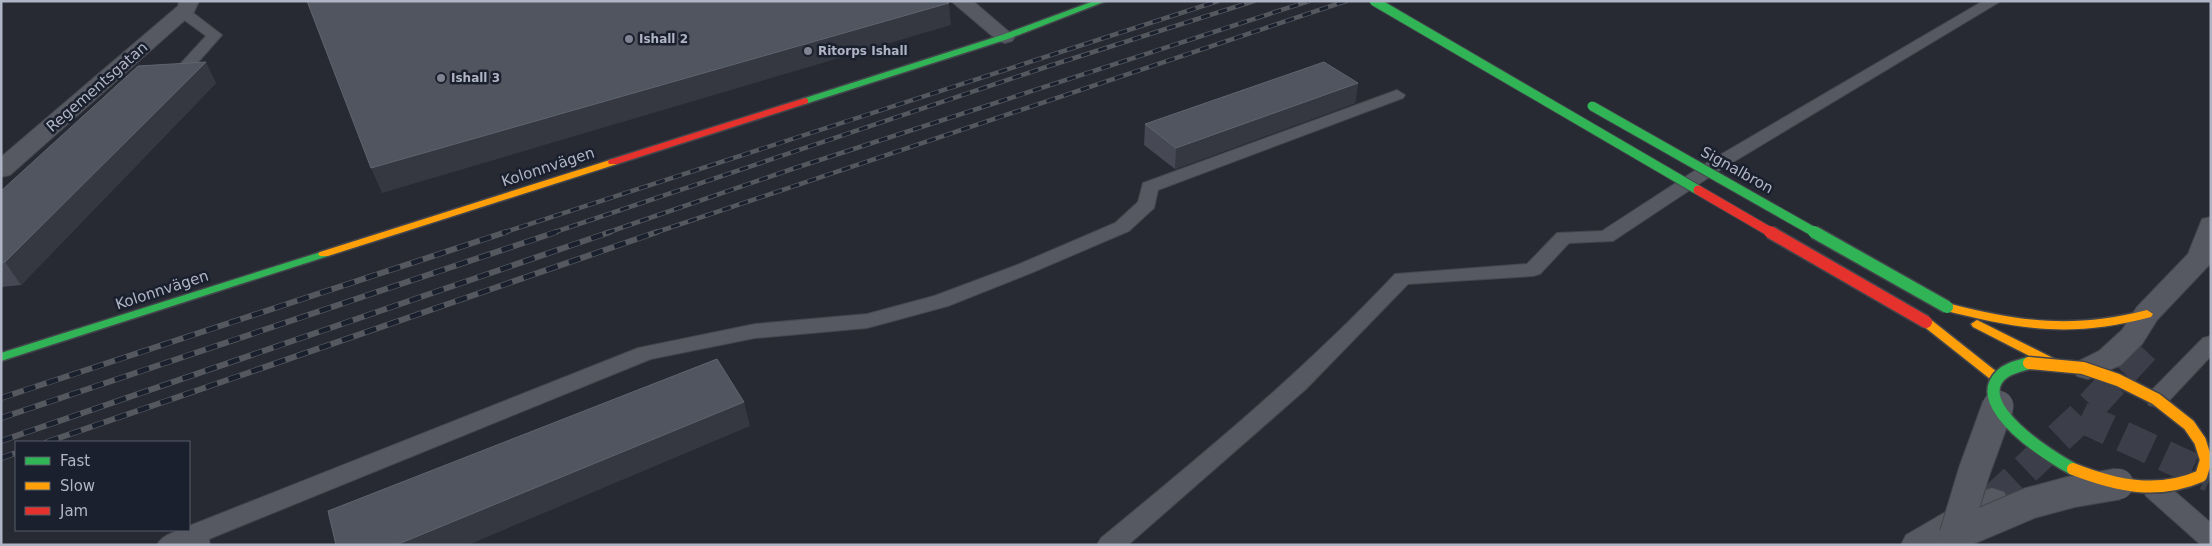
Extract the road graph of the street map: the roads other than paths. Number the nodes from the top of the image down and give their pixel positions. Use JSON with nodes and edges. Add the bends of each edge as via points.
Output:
{"nodes":[{"id":1,"x":960,"y":1,"type":"edge"},
{"id":2,"x":1102,"y":1,"type":"edge"},
{"id":3,"x":1374,"y":1,"type":"edge"},
{"id":4,"x":1994,"y":1,"type":"edge"},
{"id":5,"x":184,"y":8,"type":"edge"},
{"id":6,"x":1005,"y":37,"type":"junction"},
{"id":7,"x":180,"y":73,"type":"edge"},
{"id":8,"x":1397,"y":95,"type":"dead end"},
{"id":9,"x":1578,"y":98,"type":"dead end"},
{"id":10,"x":1,"y":170,"type":"edge"},
{"id":11,"x":2211,"y":225,"type":"edge"},
{"id":12,"x":2208,"y":256,"type":"edge"},
{"id":13,"x":1947,"y":307,"type":"junction"},
{"id":14,"x":2149,"y":328,"type":"junction"},
{"id":15,"x":2211,"y":343,"type":"edge"},
{"id":16,"x":1,"y":358,"type":"edge"},
{"id":17,"x":2053,"y":363,"type":"junction"},
{"id":18,"x":2088,"y":369,"type":"junction"},
{"id":19,"x":1998,"y":392,"type":"junction"},
{"id":20,"x":2157,"y":399,"type":"junction"},
{"id":21,"x":2118,"y":484,"type":"junction"},
{"id":22,"x":2155,"y":489,"type":"junction"},
{"id":23,"x":2211,"y":538,"type":"edge"},
{"id":24,"x":197,"y":539,"type":"edge"},
{"id":25,"x":1957,"y":542,"type":"edge"},
{"id":26,"x":170,"y":545,"type":"edge"},
{"id":27,"x":1110,"y":545,"type":"edge"},
{"id":28,"x":1919,"y":545,"type":"edge"}],
"edges":[{"from":1,"to":6,"type":"street"},
{"from":2,"to":6,"type":"street","name":"Kolonnvägen"},
{"from":3,"to":19,"type":"street","bridge":true,"via":[[1926,322]]},
{"from":4,"to":27,"type":"lane","via":[[1714,166],[1606,236],[1564,237],[1533,270],[1402,278],[1361,324],[1298,384]]},
{"from":5,"to":7,"type":"lane","via":[[187,16],[215,34]]},
{"from":5,"to":10,"type":"street","name":"Regementsgatan"},
{"from":6,"to":16,"type":"street","name":"Kolonnvägen"},
{"from":8,"to":24,"type":"lane","via":[[1149,187],[1147,204],[1122,227],[941,301],[867,321],[755,331],[646,353]]},
{"from":9,"to":13,"type":"street","name":"Signalbron","bridge":true},
{"from":11,"to":12,"type":"street"},
{"from":12,"to":14,"type":"street"},
{"from":13,"to":14,"type":"street","via":[[2038,328]]},
{"from":13,"to":17,"type":"street","name":"Signalbron","via":[[1994,335]]},
{"from":14,"to":18,"type":"street","via":[[2132,337],[2110,358]]},
{"from":15,"to":20,"type":"lane"},
{"from":17,"to":18,"type":"street","bridge":true},
{"from":17,"to":19,"type":"street","bridge":true,"via":[[2029,363],[2010,369]]},
{"from":18,"to":20,"type":"street","bridge":true},
{"from":19,"to":21,"type":"street","bridge":true,"via":[[2013,428],[2042,451],[2078,470]]},
{"from":19,"to":25,"type":"street","bridge":true},
{"from":20,"to":22,"type":"street","bridge":true,"via":[[2182,419],[2200,440],[2206,460],[2200,476],[2182,486]]},
{"from":21,"to":22,"type":"street","bridge":true},
{"from":21,"to":25,"type":"street","bridge":true,"via":[[2030,503]]},
{"from":22,"to":23,"type":"lane"},
{"from":24,"to":26,"type":"lane"},
{"from":25,"to":28,"type":"street","via":[[1992,501]]}]}
